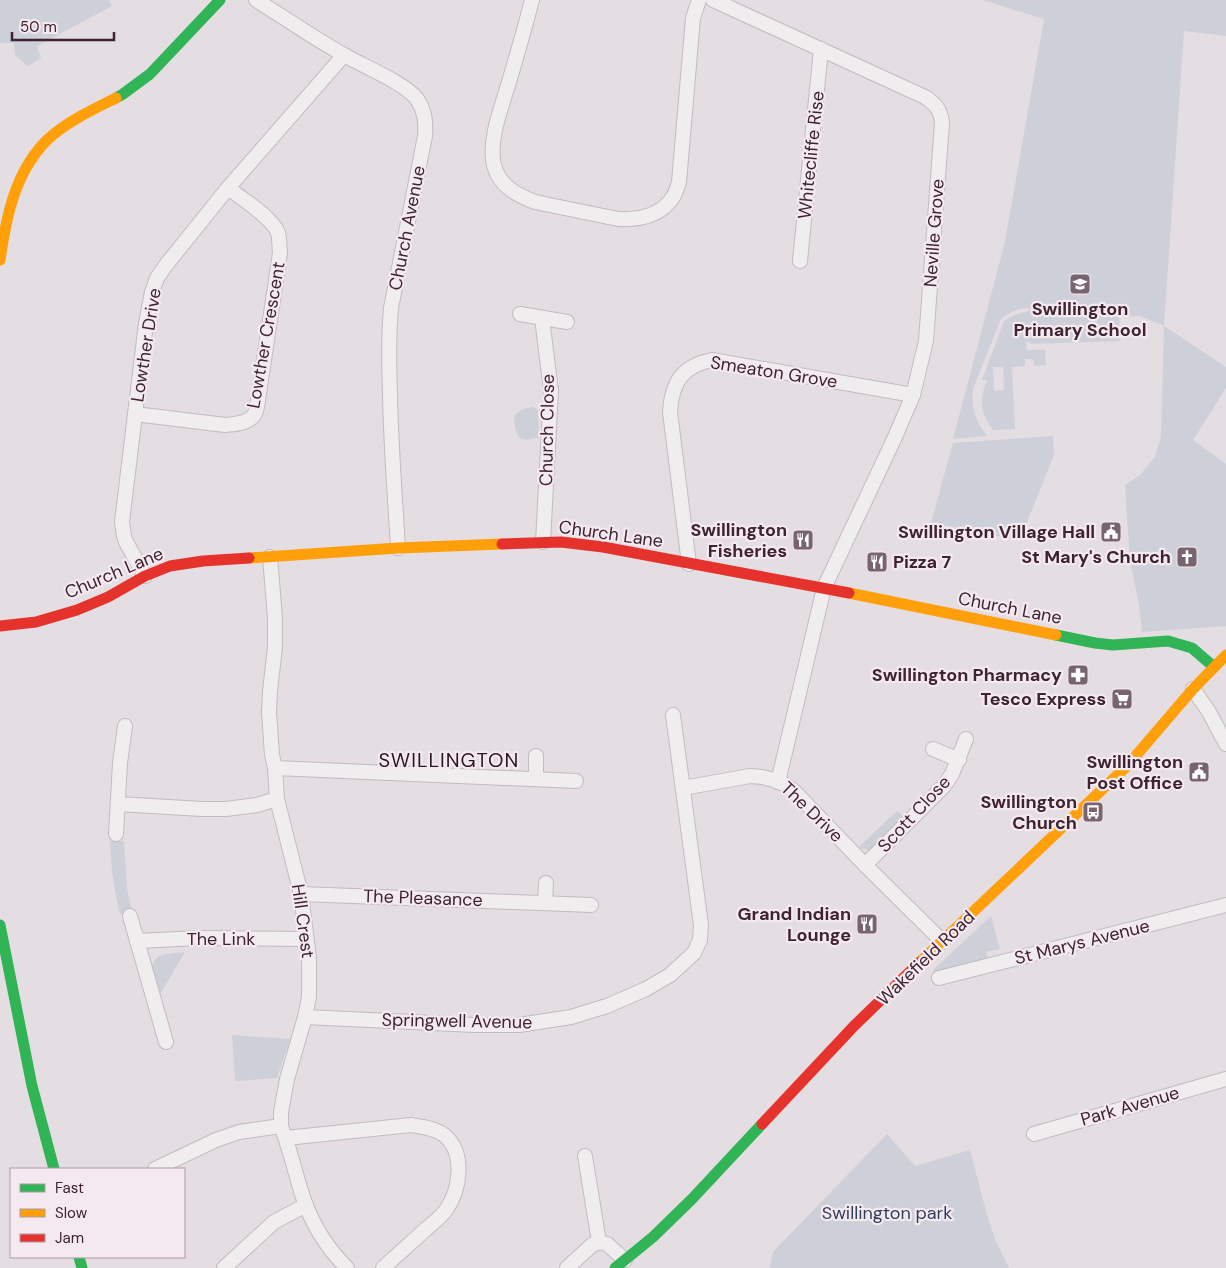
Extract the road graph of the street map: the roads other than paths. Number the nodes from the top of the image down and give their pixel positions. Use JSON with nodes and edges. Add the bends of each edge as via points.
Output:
{"nodes":[{"id":1,"x":220,"y":0,"type":"edge"},
{"id":2,"x":256,"y":0,"type":"edge"},
{"id":3,"x":532,"y":0,"type":"edge"},
{"id":4,"x":699,"y":0,"type":"edge"},
{"id":5,"x":713,"y":0,"type":"edge"},
{"id":6,"x":821,"y":49,"type":"junction"},
{"id":7,"x":344,"y":55,"type":"junction"},
{"id":8,"x":228,"y":188,"type":"junction"},
{"id":9,"x":0,"y":260,"type":"edge"},
{"id":10,"x":800,"y":261,"type":"dead end"},
{"id":11,"x":520,"y":314,"type":"dead end"},
{"id":12,"x":542,"y":318,"type":"junction"},
{"id":13,"x":567,"y":322,"type":"dead end"},
{"id":14,"x":913,"y":395,"type":"junction"},
{"id":15,"x":135,"y":414,"type":"junction"},
{"id":16,"x":543,"y":542,"type":"junction"},
{"id":17,"x":398,"y":548,"type":"junction"},
{"id":18,"x":270,"y":557,"type":"junction"},
{"id":19,"x":689,"y":564,"type":"junction"},
{"id":20,"x":144,"y":576,"type":"junction"},
{"id":21,"x":824,"y":588,"type":"junction"},
{"id":22,"x":0,"y":626,"type":"edge"},
{"id":23,"x":1226,"y":655,"type":"edge"},
{"id":24,"x":1214,"y":666,"type":"junction"},
{"id":25,"x":1193,"y":689,"type":"junction"},
{"id":26,"x":673,"y":715,"type":"dead end"},
{"id":27,"x":1221,"y":723,"type":"edge"},
{"id":28,"x":125,"y":726,"type":"dead end"},
{"id":29,"x":966,"y":739,"type":"dead end"},
{"id":30,"x":1226,"y":744,"type":"edge"},
{"id":31,"x":933,"y":750,"type":"dead end"},
{"id":32,"x":536,"y":756,"type":"dead end"},
{"id":33,"x":959,"y":760,"type":"junction"},
{"id":34,"x":275,"y":768,"type":"junction"},
{"id":35,"x":536,"y":779,"type":"junction"},
{"id":36,"x":576,"y":781,"type":"dead end"},
{"id":37,"x":778,"y":782,"type":"junction"},
{"id":38,"x":683,"y":788,"type":"junction"},
{"id":39,"x":277,"y":799,"type":"junction"},
{"id":40,"x":118,"y":804,"type":"junction"},
{"id":41,"x":116,"y":834,"type":"dead end"},
{"id":42,"x":865,"y":865,"type":"junction"},
{"id":43,"x":546,"y":883,"type":"dead end"},
{"id":44,"x":301,"y":894,"type":"junction"},
{"id":45,"x":545,"y":903,"type":"junction"},
{"id":46,"x":591,"y":905,"type":"dead end"},
{"id":47,"x":1226,"y":905,"type":"edge"},
{"id":48,"x":130,"y":916,"type":"dead end"},
{"id":49,"x":0,"y":924,"type":"edge"},
{"id":50,"x":306,"y":939,"type":"junction"},
{"id":51,"x":137,"y":941,"type":"junction"},
{"id":52,"x":943,"y":942,"type":"junction"},
{"id":53,"x":905,"y":976,"type":"junction"},
{"id":54,"x":938,"y":978,"type":"dead end"},
{"id":55,"x":922,"y":981,"type":"dead end"},
{"id":56,"x":305,"y":1017,"type":"junction"},
{"id":57,"x":166,"y":1042,"type":"dead end"},
{"id":58,"x":1226,"y":1079,"type":"edge"},
{"id":59,"x":284,"y":1132,"type":"junction"},
{"id":60,"x":1034,"y":1134,"type":"dead end"},
{"id":61,"x":585,"y":1156,"type":"dead end"},
{"id":62,"x":54,"y":1168,"type":"edge"},
{"id":63,"x":157,"y":1168,"type":"edge"},
{"id":64,"x":306,"y":1205,"type":"junction"},
{"id":65,"x":599,"y":1242,"type":"junction"},
{"id":66,"x":620,"y":1264,"type":"edge"},
{"id":67,"x":224,"y":1268,"type":"edge"},
{"id":68,"x":347,"y":1268,"type":"edge"},
{"id":69,"x":383,"y":1268,"type":"edge"},
{"id":70,"x":567,"y":1268,"type":"edge"}],
"edges":[{"from":1,"to":9,"type":"street","via":[[150,74],[123,94],[65,126],[33,155],[10,205]]},
{"from":2,"to":7,"type":"street","name":"Church Avenue"},
{"from":3,"to":4,"type":"street","via":[[496,128],[492,154],[494,167],[511,191],[535,202],[628,220],[642,218],[667,206],[679,182],[693,18]]},
{"from":5,"to":6,"type":"street","name":"Neville Grove"},
{"from":6,"to":10,"type":"street","name":"Whitecliffe Rise"},
{"from":6,"to":14,"type":"street","name":"Neville Grove","via":[[925,97],[932,101],[941,115],[926,341]]},
{"from":7,"to":8,"type":"street","name":"Lowther Drive"},
{"from":7,"to":17,"type":"street","name":"Church Avenue","via":[[406,89],[416,98],[426,122],[389,327]]},
{"from":8,"to":15,"type":"street","name":"Lowther Drive","via":[[157,278],[149,307]]},
{"from":8,"to":15,"type":"street","name":"Lowther Crescent","via":[[272,222],[279,241],[280,253],[254,416],[237,424],[225,425]]},
{"from":11,"to":12,"type":"street"},
{"from":12,"to":13,"type":"street"},
{"from":12,"to":16,"type":"street","name":"Church Close","via":[[551,391]]},
{"from":14,"to":19,"type":"street","name":"Smeaton Grove","via":[[712,360],[700,362],[689,369],[674,387],[670,412]]},
{"from":14,"to":21,"type":"street","name":"Neville Grove"},
{"from":15,"to":20,"type":"street","name":"Lowther Drive","via":[[122,522],[126,542]]},
{"from":16,"to":17,"type":"street","name":"Church Lane"},
{"from":16,"to":19,"type":"street","name":"Church Lane","via":[[585,544]]},
{"from":17,"to":18,"type":"street","name":"Church Lane"},
{"from":18,"to":20,"type":"street","name":"Church Lane","via":[[203,561],[170,566]]},
{"from":18,"to":34,"type":"street","name":"Hill Crest","via":[[275,647],[269,712]]},
{"from":19,"to":21,"type":"street","name":"Church Lane"},
{"from":20,"to":22,"type":"street","name":"Church Lane","via":[[108,598],[77,610],[36,622]]},
{"from":21,"to":24,"type":"street","name":"Church Lane","via":[[1095,643],[1168,642],[1192,648]]},
{"from":21,"to":37,"type":"street","name":"The Drive"},
{"from":23,"to":24,"type":"street","name":"Wakefield Road"},
{"from":24,"to":25,"type":"street","name":"Wakefield Road"},
{"from":25,"to":27,"type":"street"},
{"from":25,"to":52,"type":"street","name":"Wakefield Road","via":[[1127,766]]},
{"from":26,"to":38,"type":"street","name":"Springwell Avenue"},
{"from":27,"to":30,"type":"street"},
{"from":28,"to":40,"type":"street"},
{"from":29,"to":33,"type":"street","name":"Scott Close"},
{"from":31,"to":33,"type":"street","name":"Scott Close"},
{"from":32,"to":35,"type":"street"},
{"from":33,"to":42,"type":"street","name":"Scott Close","via":[[944,786]]},
{"from":34,"to":35,"type":"street"},
{"from":34,"to":39,"type":"street","name":"Hill Crest"},
{"from":35,"to":36,"type":"street"},
{"from":37,"to":38,"type":"street","via":[[750,776]]},
{"from":37,"to":42,"type":"street","name":"The Drive","via":[[794,791]]},
{"from":38,"to":56,"type":"street","name":"Springwell Avenue","via":[[701,925],[700,940],[694,953],[670,975],[607,1006],[571,1017],[519,1025]]},
{"from":39,"to":40,"type":"street","via":[[257,805],[202,810]]},
{"from":39,"to":44,"type":"street","name":"Hill Crest"},
{"from":40,"to":41,"type":"street"},
{"from":42,"to":52,"type":"street","name":"The Drive"},
{"from":43,"to":45,"type":"street"},
{"from":44,"to":45,"type":"street","name":"The Pleasance"},
{"from":44,"to":50,"type":"street","name":"Hill Crest"},
{"from":45,"to":46,"type":"street","name":"The Pleasance"},
{"from":47,"to":54,"type":"street","name":"St Marys Avenue"},
{"from":48,"to":51,"type":"street"},
{"from":49,"to":62,"type":"street","via":[[32,1086]]},
{"from":50,"to":51,"type":"street","name":"The Link"},
{"from":50,"to":56,"type":"street","name":"Hill Crest","via":[[309,979]]},
{"from":51,"to":57,"type":"street"},
{"from":52,"to":53,"type":"street","name":"Wakefield Road"},
{"from":53,"to":55,"type":"street"},
{"from":53,"to":66,"type":"street","name":"Wakefield Road","via":[[692,1199],[654,1237]]},
{"from":56,"to":59,"type":"street","name":"Hill Crest","via":[[287,1079],[281,1112]]},
{"from":58,"to":60,"type":"street","name":"Park Avenue"},
{"from":59,"to":63,"type":"street","via":[[239,1132]]},
{"from":59,"to":64,"type":"street","name":"Hill Crest"},
{"from":59,"to":69,"type":"street","via":[[411,1125],[444,1135],[453,1147],[459,1164],[458,1181],[445,1212]]},
{"from":61,"to":65,"type":"street"},
{"from":64,"to":67,"type":"street","via":[[274,1222]]},
{"from":64,"to":68,"type":"street","name":"Hill Crest","via":[[332,1253]]},
{"from":65,"to":66,"type":"street","name":"Wakefield Road","via":[[607,1244]]},
{"from":65,"to":70,"type":"street"}]}
